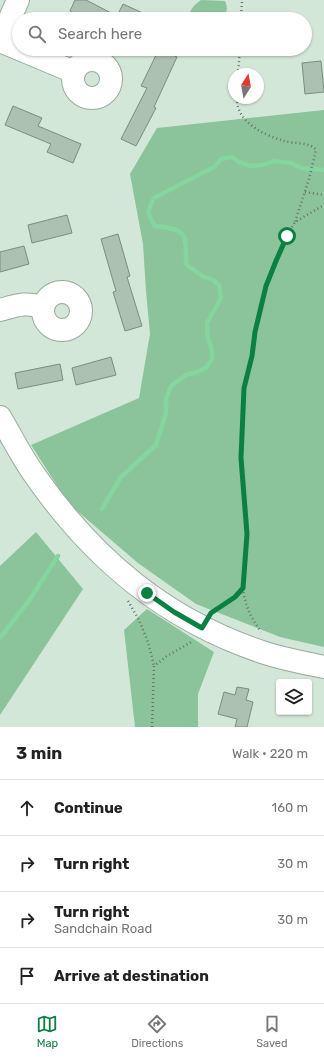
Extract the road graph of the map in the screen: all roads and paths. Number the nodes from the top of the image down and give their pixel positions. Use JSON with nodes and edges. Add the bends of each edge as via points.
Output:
{"nodes":[{"id":1,"x":242,"y":0,"type":"edge"},
{"id":2,"x":10,"y":5,"type":"edge"},
{"id":3,"x":241,"y":12,"type":"edge"},
{"id":4,"x":0,"y":41,"type":"edge"},
{"id":5,"x":12,"y":46,"type":"edge"},
{"id":6,"x":36,"y":56,"type":"edge"},
{"id":7,"x":239,"y":56,"type":"edge"},
{"id":8,"x":238,"y":68,"type":"edge"},
{"id":9,"x":74,"y":72,"type":"dead end"},
{"id":10,"x":238,"y":104,"type":"edge"},
{"id":11,"x":305,"y":192,"type":"junction"},
{"id":12,"x":324,"y":195,"type":"edge"},
{"id":13,"x":324,"y":205,"type":"edge"},
{"id":14,"x":296,"y":222,"type":"junction"},
{"id":15,"x":43,"y":307,"type":"dead end"},
{"id":16,"x":0,"y":310,"type":"edge"},
{"id":17,"x":0,"y":417,"type":"edge"},
{"id":18,"x":243,"y":588,"type":"junction"},
{"id":19,"x":127,"y":600,"type":"dead end"},
{"id":20,"x":202,"y":628,"type":"junction"},
{"id":21,"x":267,"y":654,"type":"junction"},
{"id":22,"x":154,"y":666,"type":"junction"},
{"id":23,"x":324,"y":667,"type":"edge"},
{"id":24,"x":152,"y":727,"type":"edge"}],
"edges":[{"from":1,"to":3,"type":"path"},
{"from":2,"to":4,"type":"street"},
{"from":4,"to":5,"type":"street"},
{"from":6,"to":9,"type":"street"},
{"from":7,"to":8,"type":"path"},
{"from":10,"to":11,"type":"path","via":[[244,119],[268,135],[314,146],[315,157]]},
{"from":11,"to":12,"type":"path"},
{"from":11,"to":14,"type":"path"},
{"from":13,"to":14,"type":"path"},
{"from":14,"to":18,"type":"path","via":[[284,242],[266,286],[244,388],[241,458],[247,534]]},
{"from":15,"to":16,"type":"street","via":[[30,304]]},
{"from":17,"to":20,"type":"street","via":[[35,476],[90,544],[112,566],[147,593]]},
{"from":18,"to":20,"type":"path","via":[[235,597],[211,613]]},
{"from":18,"to":21,"type":"path","via":[[244,603],[264,637]]},
{"from":19,"to":22,"type":"path","via":[[139,620]]},
{"from":20,"to":21,"type":"street"},
{"from":20,"to":22,"type":"path","via":[[193,642]]},
{"from":21,"to":23,"type":"street"},
{"from":22,"to":24,"type":"path"}]}
